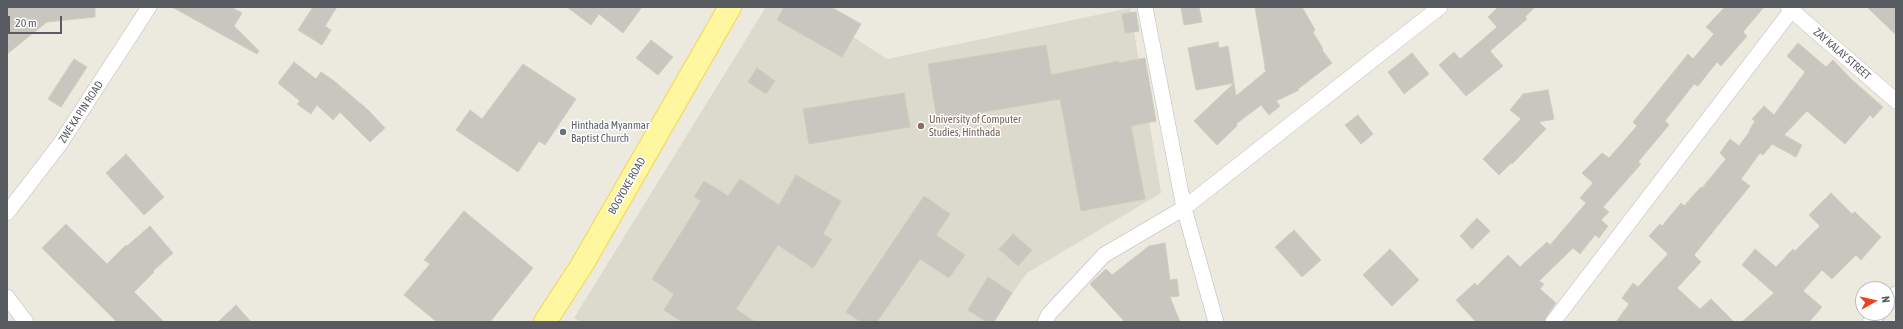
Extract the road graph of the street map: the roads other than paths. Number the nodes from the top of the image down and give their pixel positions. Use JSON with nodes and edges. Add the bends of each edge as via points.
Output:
{"nodes":[{"id":1,"x":149,"y":7,"type":"edge"},
{"id":2,"x":730,"y":7,"type":"edge"},
{"id":3,"x":1145,"y":7,"type":"edge"},
{"id":4,"x":1440,"y":7,"type":"edge"},
{"id":5,"x":1791,"y":8,"type":"edge"},
{"id":6,"x":1896,"y":101,"type":"edge"},
{"id":7,"x":1184,"y":208,"type":"junction"},
{"id":8,"x":7,"y":213,"type":"edge"},
{"id":9,"x":7,"y":297,"type":"edge"},
{"id":10,"x":26,"y":322,"type":"edge"},
{"id":11,"x":546,"y":322,"type":"edge"},
{"id":12,"x":1045,"y":322,"type":"edge"},
{"id":13,"x":1216,"y":322,"type":"edge"},
{"id":14,"x":1554,"y":322,"type":"edge"}],
"edges":[{"from":1,"to":8,"type":"street","name":"ZWE KA PIN ROAD","via":[[60,144]]},
{"from":2,"to":11,"type":"main road","name":"BOGYOKE ROAD","via":[[586,258]]},
{"from":3,"to":7,"type":"street"},
{"from":4,"to":7,"type":"street"},
{"from":5,"to":6,"type":"street","name":"ZAY KALAY STREET"},
{"from":5,"to":14,"type":"street"},
{"from":7,"to":12,"type":"street","via":[[1104,256],[1049,314]]},
{"from":7,"to":13,"type":"street"},
{"from":9,"to":10,"type":"street"}]}
